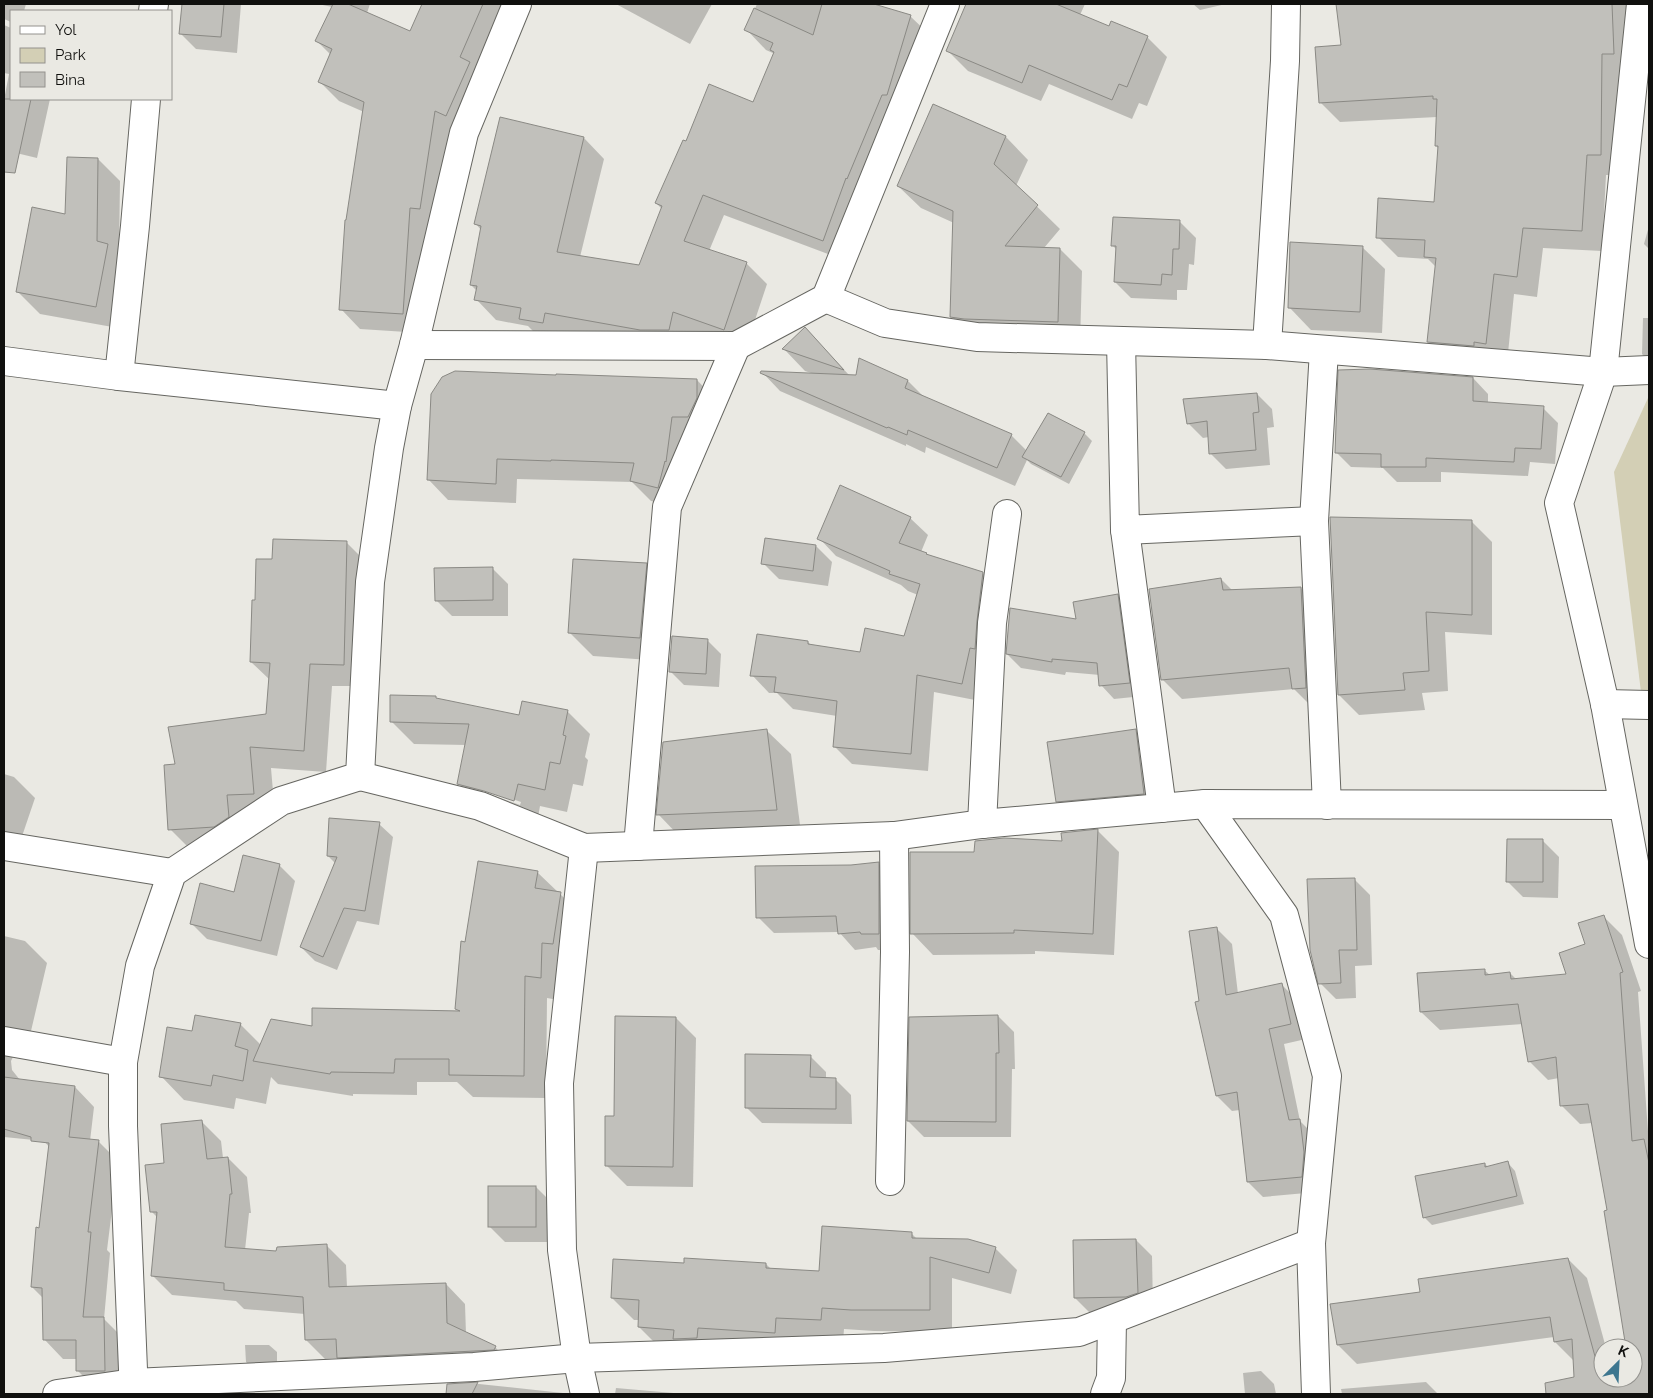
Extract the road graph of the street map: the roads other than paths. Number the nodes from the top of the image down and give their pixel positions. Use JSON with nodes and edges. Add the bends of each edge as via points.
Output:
{"nodes":[{"id":1,"x":517,"y":4,"type":"edge"},
{"id":2,"x":945,"y":4,"type":"edge"},
{"id":3,"x":1286,"y":4,"type":"edge"},
{"id":4,"x":1641,"y":4,"type":"edge"},
{"id":5,"x":146,"y":100,"type":"edge"},
{"id":6,"x":826,"y":298,"type":"junction"},
{"id":7,"x":1121,"y":342,"type":"junction"},
{"id":8,"x":414,"y":345,"type":"junction"},
{"id":9,"x":1267,"y":345,"type":"junction"},
{"id":10,"x":736,"y":346,"type":"junction"},
{"id":11,"x":1324,"y":350,"type":"junction"},
{"id":12,"x":4,"y":361,"type":"edge"},
{"id":13,"x":1649,"y":370,"type":"edge"},
{"id":14,"x":1603,"y":372,"type":"junction"},
{"id":15,"x":119,"y":376,"type":"junction"},
{"id":16,"x":397,"y":406,"type":"junction"},
{"id":17,"x":1007,"y":514,"type":"dead end"},
{"id":18,"x":1314,"y":521,"type":"junction"},
{"id":19,"x":1124,"y":530,"type":"junction"},
{"id":20,"x":1605,"y":704,"type":"junction"},
{"id":21,"x":1649,"y":705,"type":"edge"},
{"id":22,"x":360,"y":776,"type":"junction"},
{"id":23,"x":1205,"y":804,"type":"junction"},
{"id":24,"x":1327,"y":805,"type":"junction"},
{"id":25,"x":1623,"y":805,"type":"junction"},
{"id":26,"x":1162,"y":808,"type":"junction"},
{"id":27,"x":982,"y":824,"type":"junction"},
{"id":28,"x":894,"y":836,"type":"junction"},
{"id":29,"x":4,"y":846,"type":"edge"},
{"id":30,"x":638,"y":846,"type":"junction"},
{"id":31,"x":584,"y":848,"type":"junction"},
{"id":32,"x":172,"y":872,"type":"junction"},
{"id":33,"x":1649,"y":944,"type":"edge"},
{"id":34,"x":4,"y":1041,"type":"edge"},
{"id":35,"x":123,"y":1062,"type":"junction"},
{"id":36,"x":890,"y":1181,"type":"dead end"},
{"id":37,"x":1311,"y":1243,"type":"junction"},
{"id":38,"x":1112,"y":1320,"type":"junction"},
{"id":39,"x":577,"y":1358,"type":"junction"},
{"id":40,"x":134,"y":1389,"type":"edge"},
{"id":41,"x":57,"y":1394,"type":"edge"},
{"id":42,"x":585,"y":1394,"type":"edge"},
{"id":43,"x":1105,"y":1394,"type":"edge"},
{"id":44,"x":1316,"y":1394,"type":"edge"}],
"edges":[{"from":1,"to":8,"type":"street","via":[[464,133]]},
{"from":2,"to":6,"type":"street"},
{"from":3,"to":9,"type":"street"},
{"from":4,"to":14,"type":"street"},
{"from":5,"to":15,"type":"street"},
{"from":6,"to":7,"type":"street","via":[[885,323],[978,337]]},
{"from":6,"to":10,"type":"street"},
{"from":7,"to":9,"type":"street"},
{"from":7,"to":19,"type":"street"},
{"from":8,"to":10,"type":"street"},
{"from":8,"to":16,"type":"street"},
{"from":9,"to":11,"type":"street"},
{"from":10,"to":30,"type":"street","via":[[668,507]]},
{"from":11,"to":14,"type":"street"},
{"from":11,"to":18,"type":"street"},
{"from":12,"to":15,"type":"street"},
{"from":13,"to":14,"type":"street"},
{"from":14,"to":20,"type":"street","via":[[1559,503]]},
{"from":15,"to":16,"type":"street"},
{"from":16,"to":22,"type":"street","via":[[370,582]]},
{"from":17,"to":27,"type":"street","via":[[992,623]]},
{"from":18,"to":19,"type":"street"},
{"from":18,"to":24,"type":"street"},
{"from":19,"to":26,"type":"street"},
{"from":20,"to":21,"type":"street"},
{"from":20,"to":25,"type":"street"},
{"from":22,"to":31,"type":"street","via":[[480,806]]},
{"from":22,"to":32,"type":"street","via":[[281,800]]},
{"from":23,"to":24,"type":"street"},
{"from":23,"to":26,"type":"street"},
{"from":23,"to":37,"type":"street","via":[[1284,915],[1327,1076]]},
{"from":24,"to":25,"type":"street"},
{"from":25,"to":33,"type":"street"},
{"from":26,"to":27,"type":"street"},
{"from":27,"to":28,"type":"street"},
{"from":28,"to":30,"type":"street"},
{"from":28,"to":36,"type":"street"},
{"from":29,"to":32,"type":"street"},
{"from":30,"to":31,"type":"street"},
{"from":31,"to":39,"type":"street","via":[[560,1083],[562,1250]]},
{"from":32,"to":35,"type":"street","via":[[140,966]]},
{"from":34,"to":35,"type":"street"},
{"from":35,"to":40,"type":"street"},
{"from":37,"to":38,"type":"street"},
{"from":37,"to":44,"type":"street"},
{"from":38,"to":39,"type":"street","via":[[1079,1332],[884,1348]]},
{"from":38,"to":43,"type":"street","via":[[1112,1378]]},
{"from":39,"to":40,"type":"street"},
{"from":39,"to":42,"type":"street"},
{"from":40,"to":41,"type":"street"}]}
